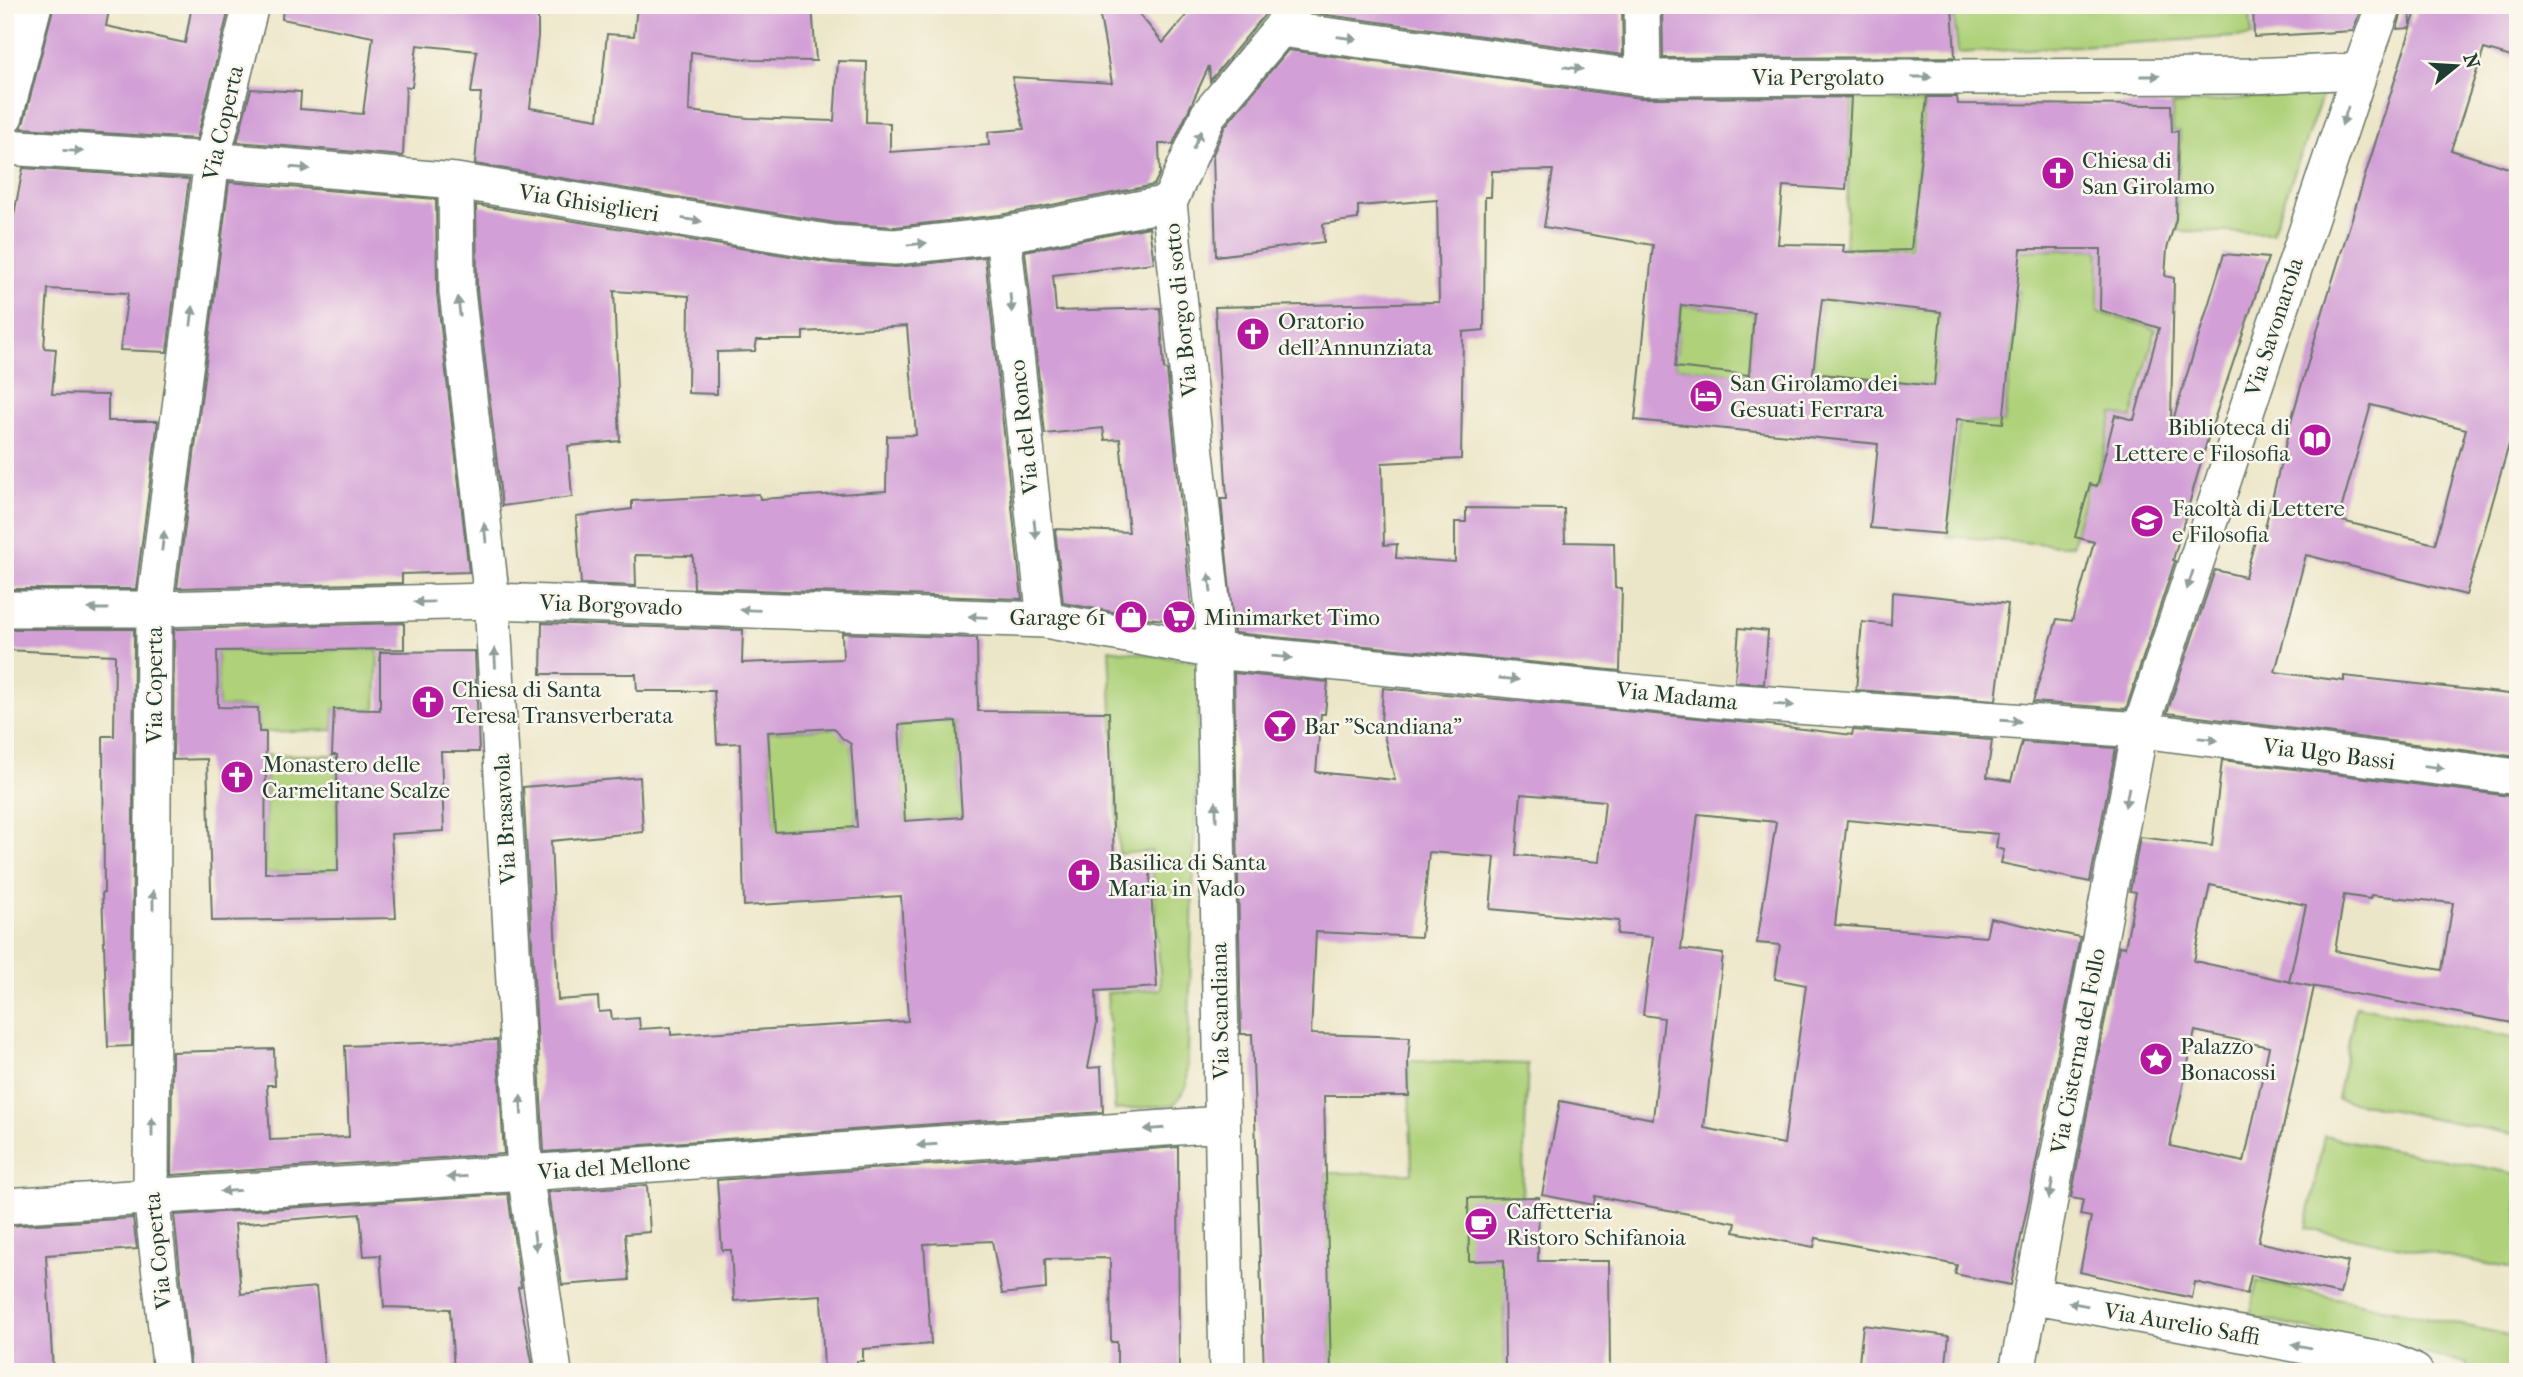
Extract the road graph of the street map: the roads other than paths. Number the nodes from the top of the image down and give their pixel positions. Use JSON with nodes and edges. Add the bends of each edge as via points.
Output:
{"nodes":[{"id":1,"x":34,"y":5,"type":"edge"},
{"id":2,"x":251,"y":5,"type":"edge"},
{"id":3,"x":1642,"y":5,"type":"edge"},
{"id":4,"x":2384,"y":5,"type":"edge"},
{"id":5,"x":1287,"y":17,"type":"edge"},
{"id":6,"x":2360,"y":71,"type":"junction"},
{"id":7,"x":1643,"y":78,"type":"junction"},
{"id":8,"x":5,"y":116,"type":"edge"},
{"id":9,"x":5,"y":147,"type":"edge"},
{"id":10,"x":212,"y":160,"type":"junction"},
{"id":11,"x":456,"y":181,"type":"junction"},
{"id":12,"x":1169,"y":203,"type":"junction"},
{"id":13,"x":1003,"y":235,"type":"junction"},
{"id":14,"x":492,"y":601,"type":"junction"},
{"id":15,"x":5,"y":609,"type":"edge"},
{"id":16,"x":154,"y":609,"type":"junction"},
{"id":17,"x":1045,"y":620,"type":"junction"},
{"id":18,"x":1214,"y":651,"type":"junction"},
{"id":19,"x":2140,"y":730,"type":"junction"},
{"id":20,"x":2518,"y":777,"type":"edge"},
{"id":21,"x":1222,"y":1124,"type":"junction"},
{"id":22,"x":525,"y":1173,"type":"junction"},
{"id":23,"x":151,"y":1195,"type":"junction"},
{"id":24,"x":5,"y":1206,"type":"edge"},
{"id":25,"x":2031,"y":1296,"type":"junction"},
{"id":26,"x":171,"y":1372,"type":"edge"},
{"id":27,"x":554,"y":1372,"type":"edge"},
{"id":28,"x":1227,"y":1372,"type":"edge"},
{"id":29,"x":2017,"y":1372,"type":"edge"},
{"id":30,"x":2415,"y":1372,"type":"edge"}],
"edges":[{"from":1,"to":8,"type":"street"},
{"from":2,"to":10,"type":"street","name":"Via Coperta"},
{"from":3,"to":7,"type":"street"},
{"from":4,"to":6,"type":"street","name":"Via Savonarola"},
{"from":5,"to":7,"type":"street","name":"Via Pergolato","one_way":true},
{"from":12,"to":5,"type":"street","name":"Via Borgo di sotto","one_way":true,"via":[[1208,116]]},
{"from":7,"to":6,"type":"street","name":"Via Pergolato","one_way":true,"via":[[2236,76]]},
{"from":6,"to":19,"type":"street","name":"Via Savonarola","one_way":true},
{"from":9,"to":10,"type":"street","name":"Via Ghisiglieri","one_way":true},
{"from":10,"to":11,"type":"street","name":"Via Ghisiglieri","one_way":true},
{"from":16,"to":10,"type":"street","name":"Via Coperta","one_way":true},
{"from":11,"to":13,"type":"street","name":"Via Ghisiglieri","one_way":true,"via":[[833,243],[895,247]]},
{"from":14,"to":11,"type":"street","name":"Via Brasavola","one_way":true,"via":[[457,291]]},
{"from":12,"to":13,"type":"street","name":"Via Ghisiglieri"},
{"from":18,"to":12,"type":"street","name":"Via Borgo di sotto","one_way":true},
{"from":13,"to":17,"type":"street","name":"Via del Ronco","one_way":true},
{"from":14,"to":16,"type":"street","name":"Via Borgovado","one_way":true},
{"from":17,"to":14,"type":"street","name":"Via Borgovado","one_way":true},
{"from":22,"to":14,"type":"street","name":"Via Brasavola","one_way":true},
{"from":16,"to":15,"type":"street","name":"Via Borgovado","one_way":true},
{"from":23,"to":16,"type":"street","name":"Via Coperta","one_way":true},
{"from":17,"to":18,"type":"street","name":"Via Borgovado"},
{"from":18,"to":19,"type":"street","name":"Via Madama","one_way":true,"via":[[1725,701]]},
{"from":21,"to":18,"type":"street","name":"Via Scandiana","one_way":true},
{"from":19,"to":20,"type":"street","name":"Via Ugo Bassi","one_way":true},
{"from":19,"to":25,"type":"street","name":"Via Cisterna del Follo","one_way":true},
{"from":21,"to":22,"type":"street","name":"Via del Mellone","one_way":true},
{"from":21,"to":28,"type":"street","name":"Via Scandiana"},
{"from":22,"to":23,"type":"street","name":"Via del Mellone","one_way":true},
{"from":22,"to":27,"type":"street","name":"Via Brasavola","one_way":true},
{"from":23,"to":24,"type":"street","name":"Via del Mellone"},
{"from":23,"to":26,"type":"street","name":"Via Coperta"},
{"from":25,"to":29,"type":"street","name":"Via Cisterna del Follo"},
{"from":30,"to":25,"type":"street","name":"Via Aurelio Saffi","one_way":true,"via":[[2392,1362]]}]}
